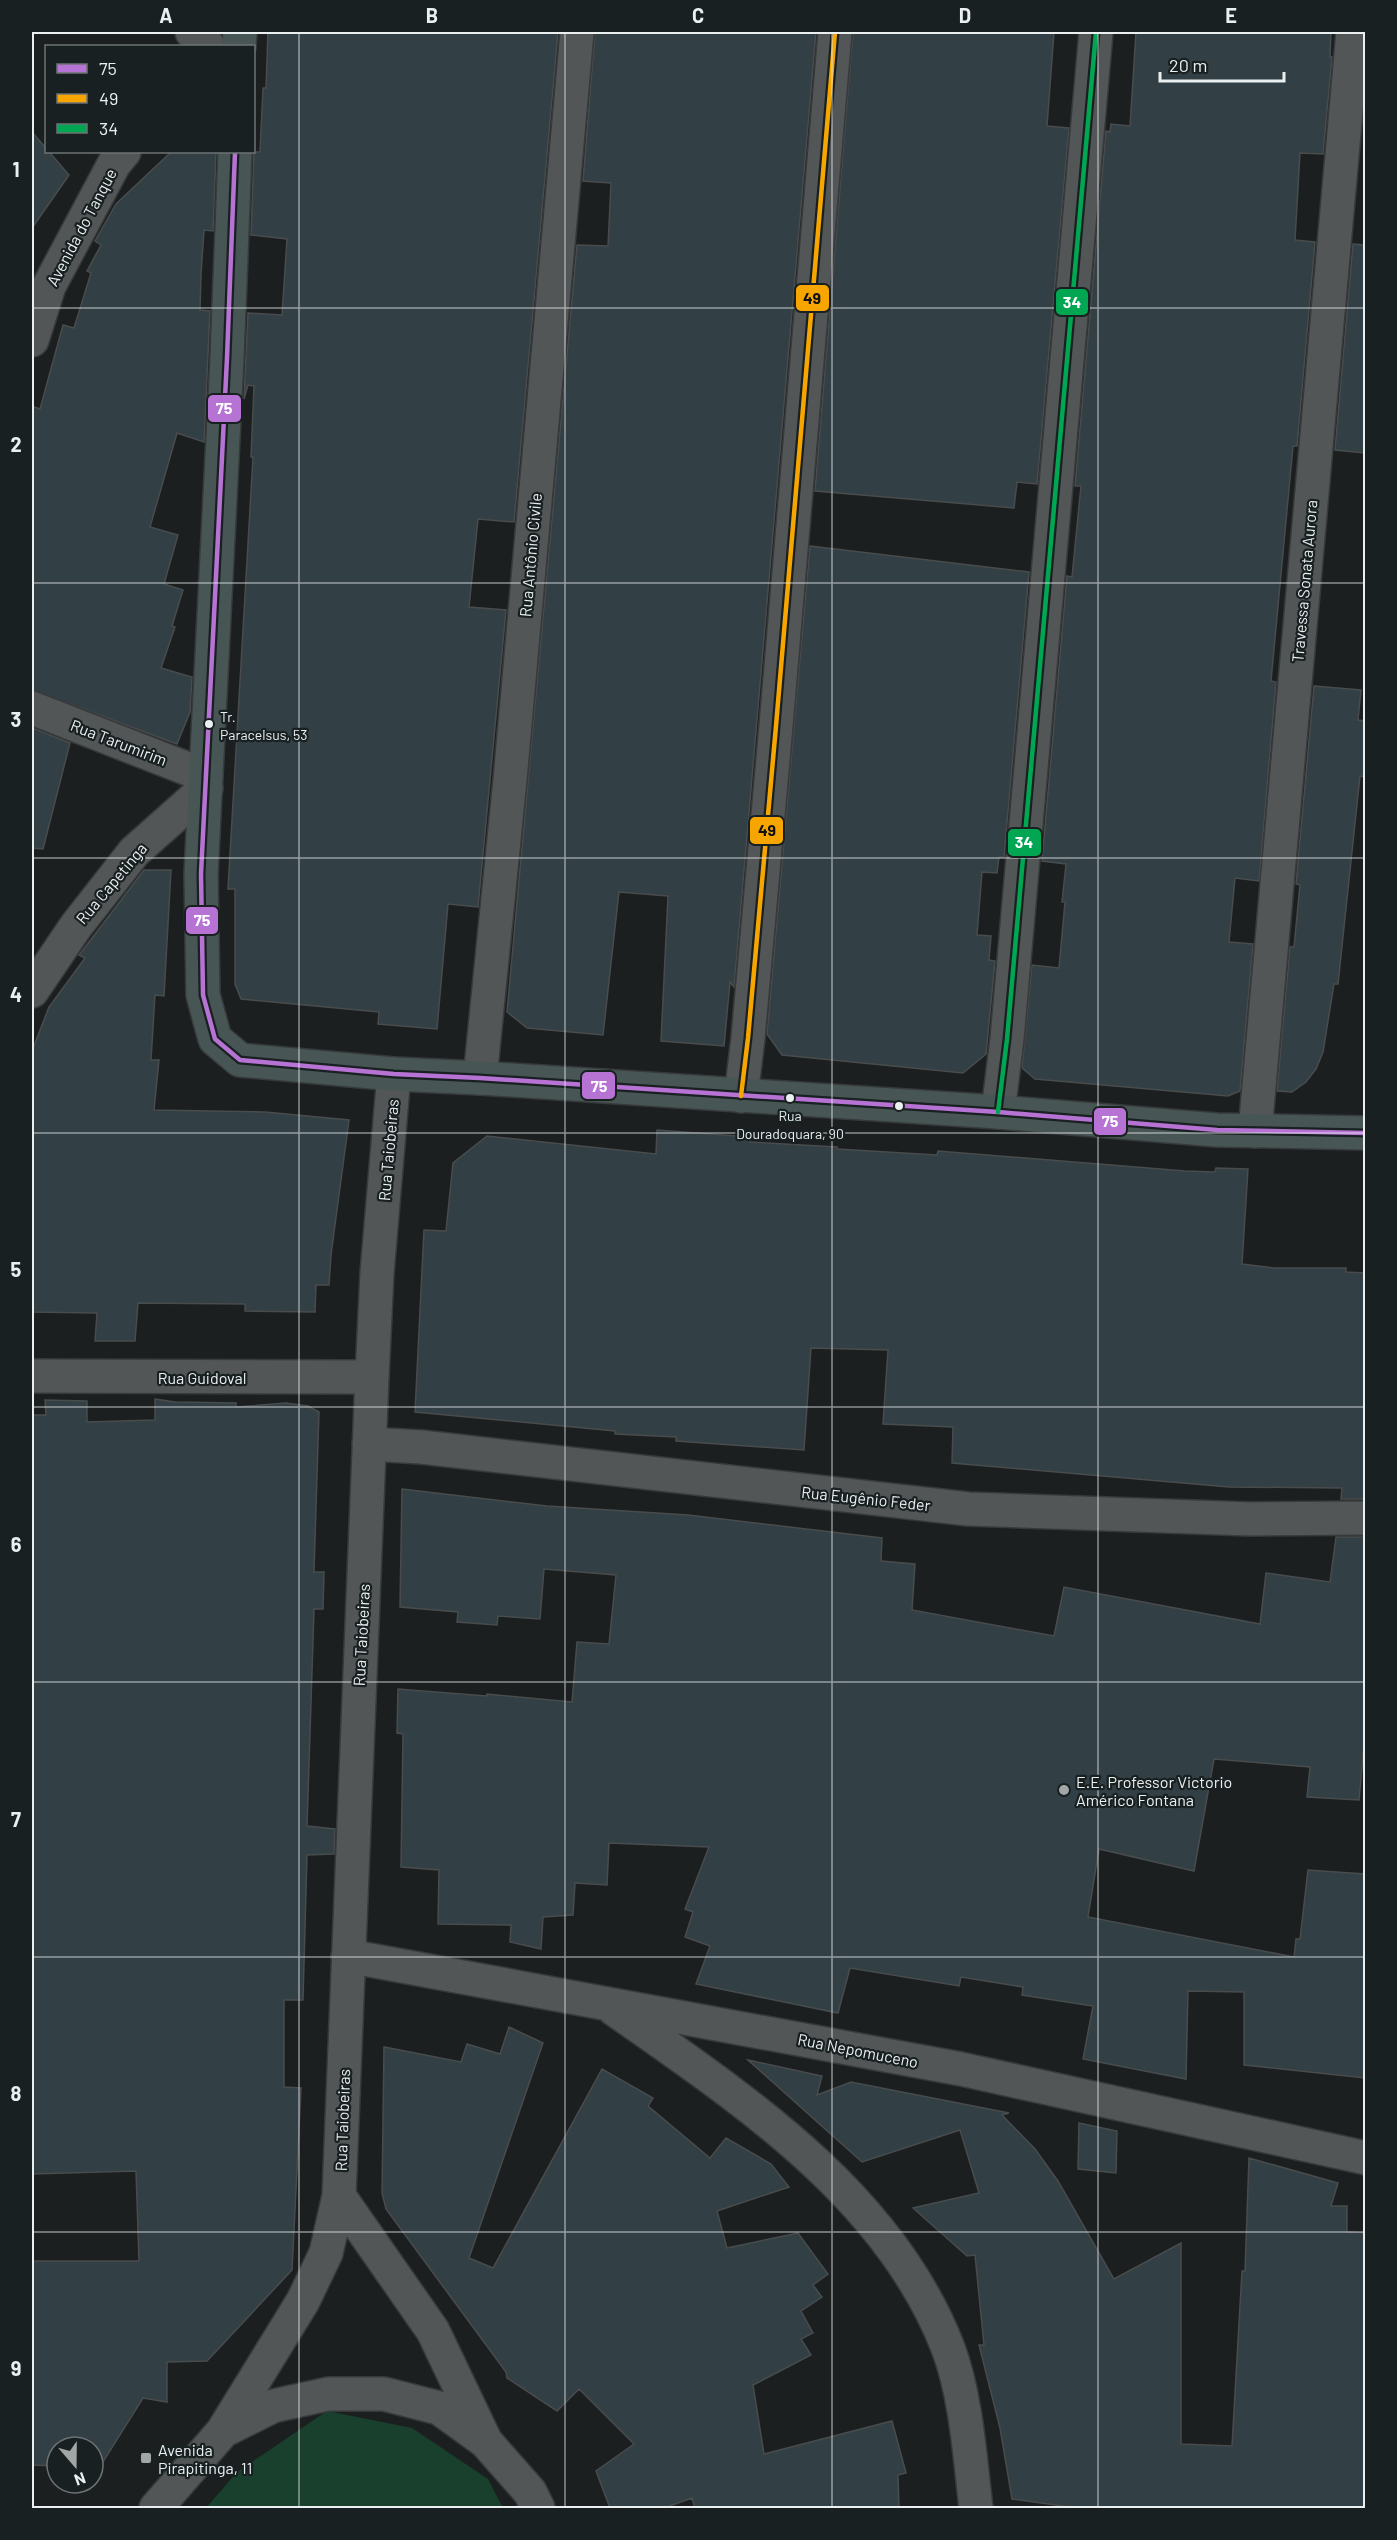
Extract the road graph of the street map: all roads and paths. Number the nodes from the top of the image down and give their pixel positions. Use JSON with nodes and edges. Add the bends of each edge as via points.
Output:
{"nodes":[{"id":1,"x":192,"y":32,"type":"edge"},
{"id":2,"x":577,"y":32,"type":"edge"},
{"id":3,"x":835,"y":32,"type":"edge"},
{"id":4,"x":1096,"y":32,"type":"edge"},
{"id":5,"x":1353,"y":32,"type":"edge"},
{"id":6,"x":207,"y":45,"type":"edge"},
{"id":7,"x":123,"y":153,"type":"edge"},
{"id":8,"x":235,"y":153,"type":"edge"},
{"id":9,"x":32,"y":340,"type":"edge"},
{"id":10,"x":32,"y":708,"type":"edge"},
{"id":11,"x":206,"y":782,"type":"junction"},
{"id":12,"x":32,"y":991,"type":"edge"},
{"id":13,"x":394,"y":1074,"type":"junction"},
{"id":14,"x":480,"y":1078,"type":"junction"},
{"id":15,"x":741,"y":1096,"type":"junction"},
{"id":16,"x":998,"y":1112,"type":"junction"},
{"id":17,"x":1255,"y":1131,"type":"junction"},
{"id":18,"x":1365,"y":1132,"type":"edge"},
{"id":19,"x":32,"y":1376,"type":"edge"},
{"id":20,"x":372,"y":1377,"type":"junction"},
{"id":21,"x":369,"y":1444,"type":"junction"},
{"id":22,"x":1365,"y":1518,"type":"edge"},
{"id":23,"x":348,"y":1956,"type":"junction"},
{"id":24,"x":606,"y":2003,"type":"junction"},
{"id":25,"x":1365,"y":2158,"type":"edge"},
{"id":26,"x":339,"y":2196,"type":"junction"},
{"id":27,"x":223,"y":2431,"type":"junction"},
{"id":28,"x":486,"y":2442,"type":"junction"},
{"id":29,"x":156,"y":2508,"type":"edge"},
{"id":30,"x":538,"y":2508,"type":"edge"},
{"id":31,"x":976,"y":2508,"type":"edge"}],
"edges":[{"from":1,"to":6,"type":"street"},
{"from":2,"to":14,"type":"street","name":"Rua Antônio Civile"},
{"from":3,"to":15,"type":"street"},
{"from":4,"to":16,"type":"street"},
{"from":5,"to":17,"type":"street","name":"Travessa Sonata Aurora"},
{"from":7,"to":9,"type":"street","name":"Avenida do Tanque","via":[[49,286]]},
{"from":8,"to":11,"type":"main road"},
{"from":10,"to":11,"type":"street","name":"Rua Tarumirim"},
{"from":11,"to":12,"type":"street","name":"Rua Capetinga","via":[[134,852]]},
{"from":11,"to":13,"type":"main road","via":[[201,874],[203,995],[215,1039],[240,1060]]},
{"from":13,"to":14,"type":"main road"},
{"from":13,"to":20,"type":"street","name":"Rua Taiobeiras"},
{"from":14,"to":15,"type":"main road"},
{"from":15,"to":16,"type":"main road"},
{"from":16,"to":17,"type":"main road"},
{"from":17,"to":18,"type":"main road"},
{"from":19,"to":20,"type":"street","name":"Rua Guidoval"},
{"from":20,"to":21,"type":"street","name":"Rua Taiobeiras"},
{"from":21,"to":22,"type":"street","name":"Rua Eugênio Feder","via":[[968,1509],[1250,1519]]},
{"from":21,"to":23,"type":"street","name":"Rua Taiobeiras"},
{"from":23,"to":24,"type":"street","name":"Rua Nepomuceno"},
{"from":23,"to":26,"type":"street","name":"Rua Taiobeiras"},
{"from":24,"to":25,"type":"street","name":"Rua Nepomuceno","via":[[961,2069]]},
{"from":24,"to":31,"type":"street","via":[[740,2098],[826,2174],[883,2235],[925,2297],[948,2349],[966,2422]]},
{"from":26,"to":27,"type":"street","name":"Rua Taiobeiras","via":[[326,2253],[303,2301]]},
{"from":26,"to":28,"type":"street","via":[[433,2331]]},
{"from":27,"to":28,"type":"street","via":[[273,2406],[306,2398],[384,2394],[439,2408]]},
{"from":27,"to":29,"type":"street"},
{"from":28,"to":30,"type":"street","via":[[530,2492]]}]}
